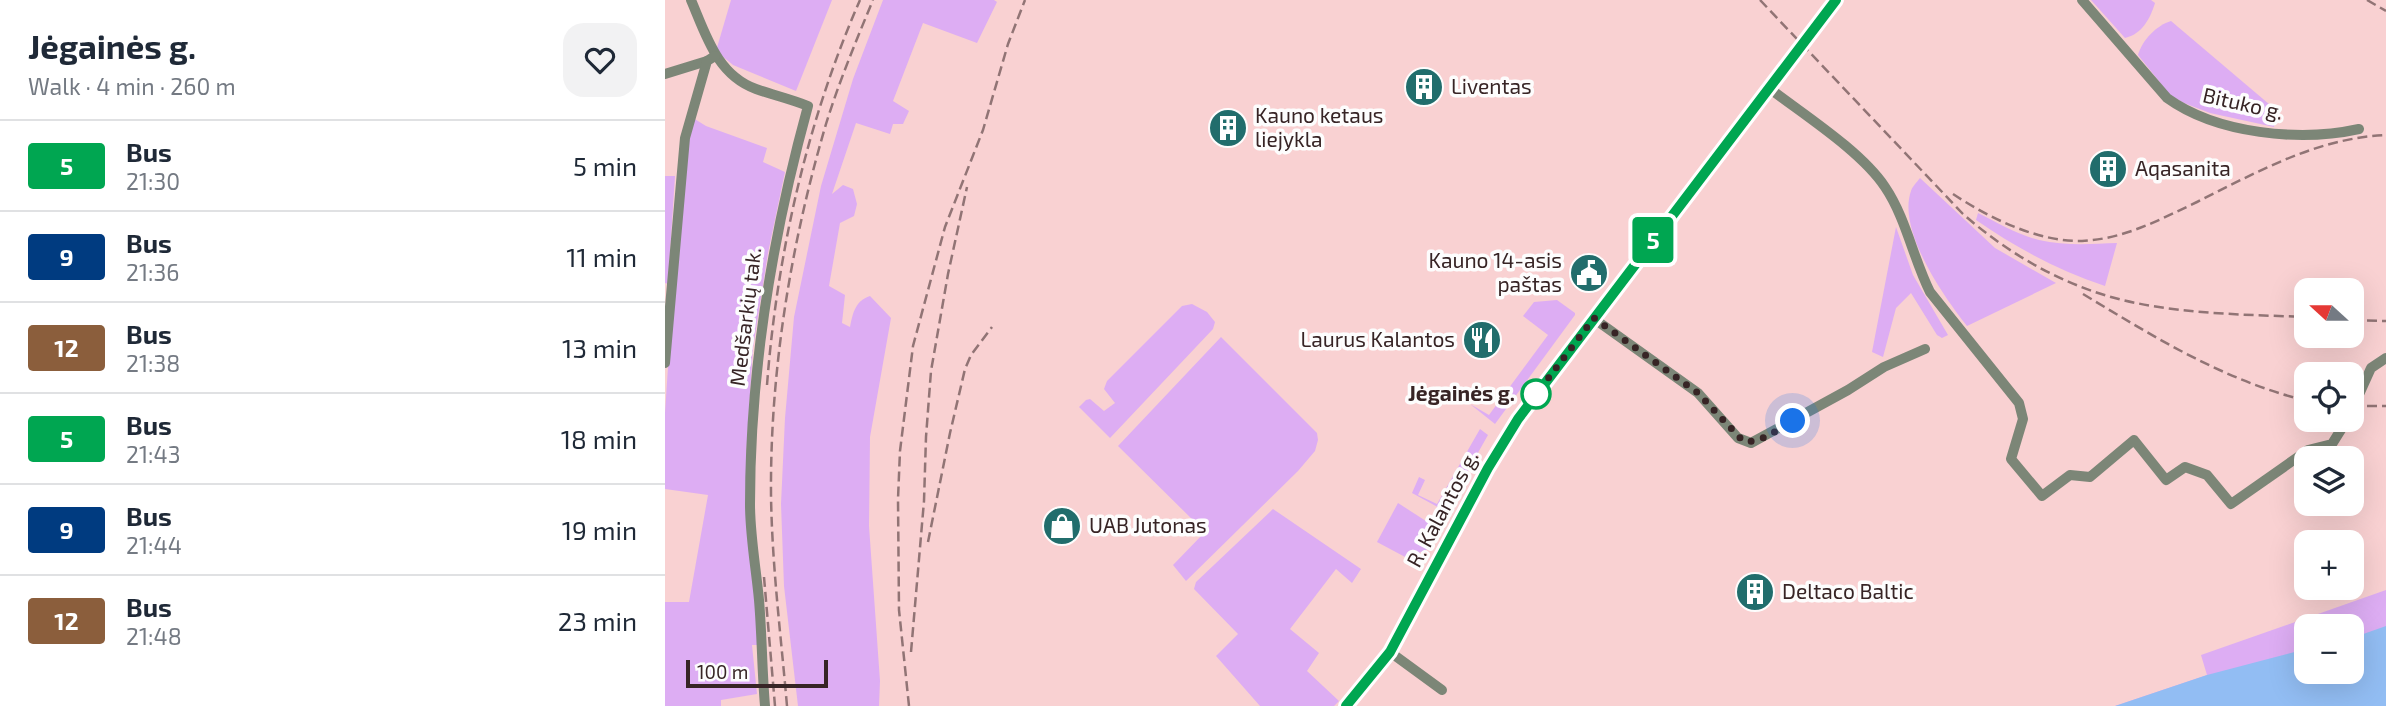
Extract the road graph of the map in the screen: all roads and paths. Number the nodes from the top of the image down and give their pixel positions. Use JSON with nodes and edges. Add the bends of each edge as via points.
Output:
{"nodes":[{"id":1,"x":691,"y":0,"type":"edge"},
{"id":2,"x":1836,"y":0,"type":"edge"},
{"id":3,"x":2082,"y":0,"type":"edge"},
{"id":4,"x":711,"y":58,"type":"junction"},
{"id":5,"x":665,"y":74,"type":"edge"},
{"id":6,"x":1769,"y":88,"type":"junction"},
{"id":7,"x":2359,"y":129,"type":"dead end"},
{"id":8,"x":1594,"y":318,"type":"junction"},
{"id":9,"x":1925,"y":349,"type":"dead end"},
{"id":10,"x":2386,"y":358,"type":"edge"},
{"id":11,"x":665,"y":363,"type":"edge"},
{"id":12,"x":2364,"y":383,"type":"edge"},
{"id":13,"x":2340,"y":432,"type":"edge"},
{"id":14,"x":1390,"y":652,"type":"junction"},
{"id":15,"x":1443,"y":690,"type":"dead end"},
{"id":16,"x":765,"y":706,"type":"edge"},
{"id":17,"x":1346,"y":706,"type":"edge"}],
"edges":[{"from":1,"to":4,"type":"street","name":"Medšarkių tak."},
{"from":2,"to":6,"type":"main road","name":"R. Kalantos g."},
{"from":3,"to":7,"type":"street","name":"Bituko g.","via":[[2167,98],[2180,107],[2267,133]]},
{"from":4,"to":5,"type":"street"},
{"from":4,"to":11,"type":"street","via":[[685,138]]},
{"from":4,"to":16,"type":"street","name":"Medšarkių tak.","via":[[742,82],[808,106],[787,181],[764,300],[752,430],[750,508]]},
{"from":6,"to":8,"type":"main road","name":"R. Kalantos g."},
{"from":6,"to":13,"type":"street","via":[[1874,172],[1898,211],[1930,292],[2019,403],[2023,419],[2011,459],[2042,496],[2070,475],[2091,477],[2134,440],[2166,480],[2185,467],[2207,475],[2231,504],[2308,450],[2332,444]]},
{"from":8,"to":9,"type":"street","via":[[1698,393],[1738,438],[1751,443],[1884,367]]},
{"from":8,"to":14,"type":"main road","name":"R. Kalantos g.","via":[[1503,442]]},
{"from":10,"to":12,"type":"street","via":[[2371,368]]},
{"from":14,"to":15,"type":"street"},
{"from":14,"to":17,"type":"main road","name":"R. Kalantos g."}]}
